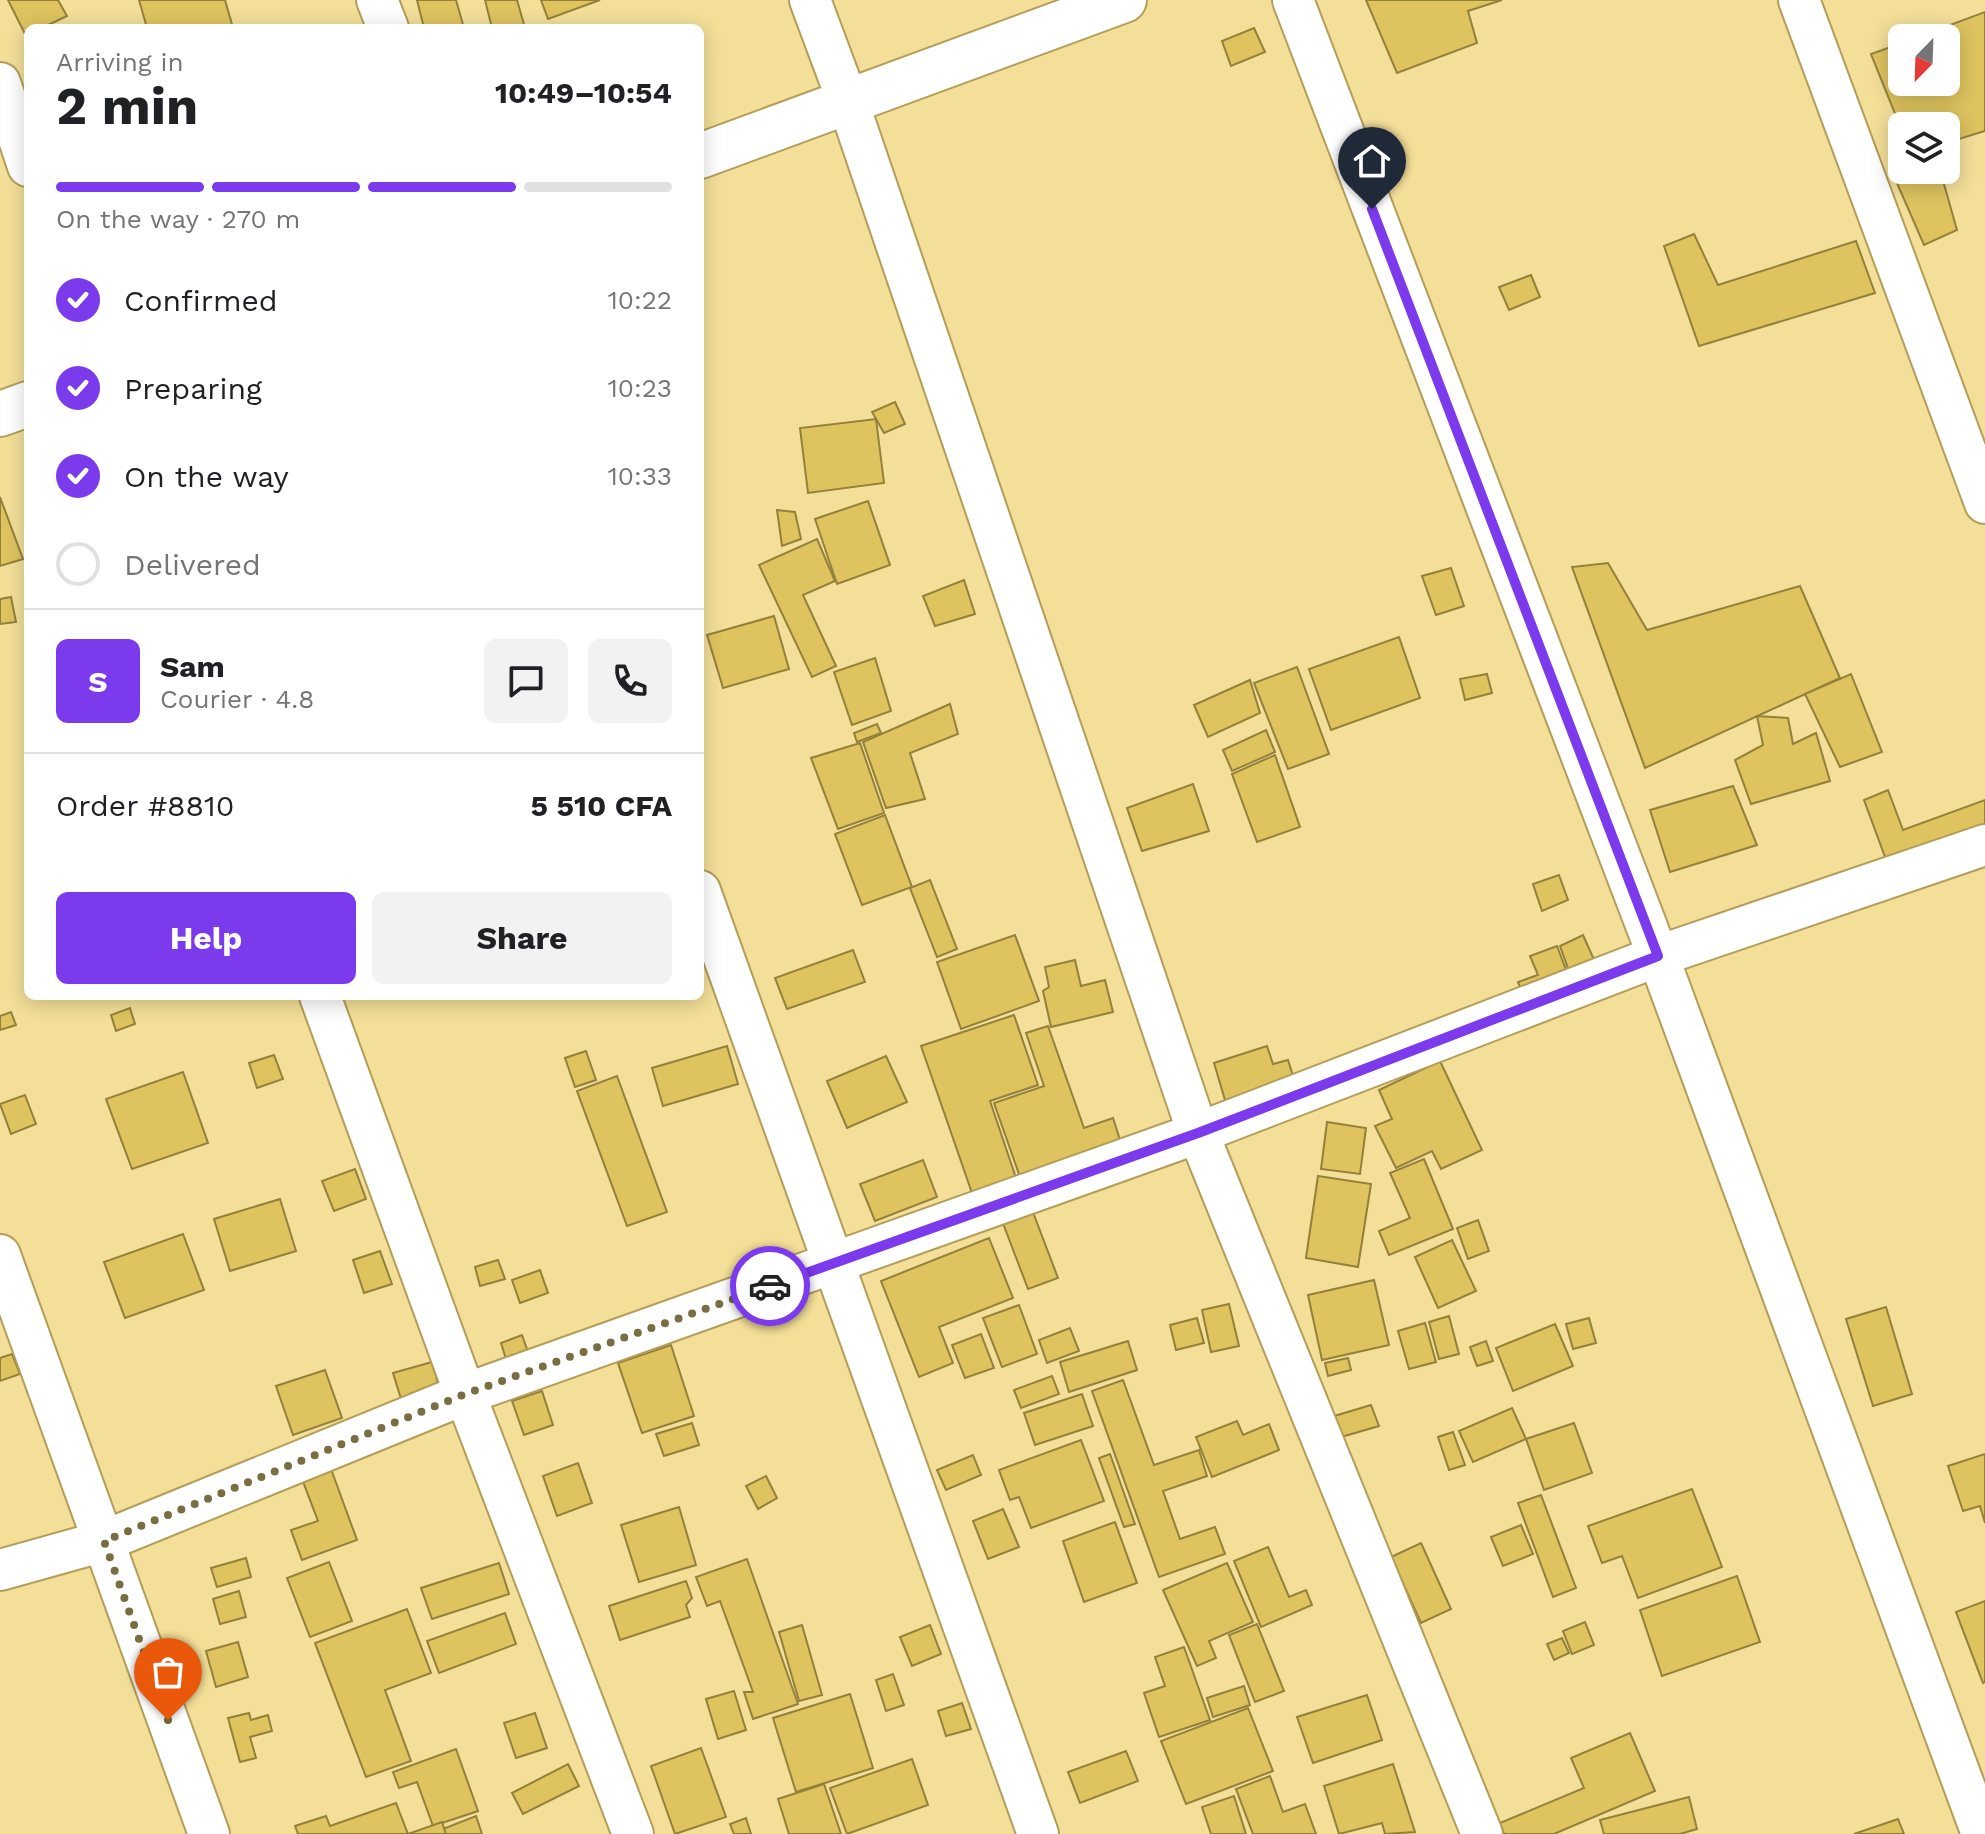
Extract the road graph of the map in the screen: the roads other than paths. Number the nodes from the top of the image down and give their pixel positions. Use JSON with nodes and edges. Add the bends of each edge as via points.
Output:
{"nodes":[{"id":1,"x":377,"y":0,"type":"edge"},
{"id":2,"x":810,"y":0,"type":"edge"},
{"id":3,"x":1124,"y":0,"type":"edge"},
{"id":4,"x":1293,"y":0,"type":"edge"},
{"id":5,"x":1799,"y":0,"type":"edge"},
{"id":6,"x":386,"y":24,"type":"edge"},
{"id":7,"x":0,"y":83,"type":"edge"},
{"id":8,"x":848,"y":102,"type":"junction"},
{"id":9,"x":24,"y":154,"type":"edge"},
{"id":10,"x":704,"y":155,"type":"edge"},
{"id":11,"x":24,"y":405,"type":"edge"},
{"id":12,"x":0,"y":414,"type":"edge"},
{"id":13,"x":1985,"y":503,"type":"edge"},
{"id":14,"x":1985,"y":845,"type":"edge"},
{"id":15,"x":704,"y":902,"type":"edge"},
{"id":16,"x":1658,"y":956,"type":"junction"},
{"id":17,"x":321,"y":1000,"type":"edge"},
{"id":18,"x":1198,"y":1133,"type":"junction"},
{"id":19,"x":0,"y":1255,"type":"edge"},
{"id":20,"x":833,"y":1263,"type":"junction"},
{"id":21,"x":465,"y":1394,"type":"junction"},
{"id":22,"x":104,"y":1541,"type":"junction"},
{"id":23,"x":0,"y":1570,"type":"edge"},
{"id":24,"x":209,"y":1834,"type":"edge"},
{"id":25,"x":633,"y":1834,"type":"edge"},
{"id":26,"x":1038,"y":1834,"type":"edge"},
{"id":27,"x":1482,"y":1834,"type":"edge"},
{"id":28,"x":1982,"y":1834,"type":"edge"}],
"edges":[{"from":1,"to":6,"type":"street"},
{"from":2,"to":8,"type":"street"},
{"from":3,"to":8,"type":"street"},
{"from":4,"to":16,"type":"street"},
{"from":5,"to":13,"type":"street"},
{"from":7,"to":9,"type":"street"},
{"from":8,"to":10,"type":"street"},
{"from":8,"to":18,"type":"street"},
{"from":11,"to":12,"type":"street"},
{"from":14,"to":16,"type":"street"},
{"from":15,"to":20,"type":"street"},
{"from":16,"to":18,"type":"street"},
{"from":16,"to":28,"type":"street"},
{"from":17,"to":21,"type":"street"},
{"from":18,"to":20,"type":"street"},
{"from":18,"to":27,"type":"street"},
{"from":19,"to":22,"type":"street"},
{"from":20,"to":21,"type":"street"},
{"from":20,"to":26,"type":"street"},
{"from":21,"to":22,"type":"street"},
{"from":21,"to":25,"type":"street"},
{"from":22,"to":23,"type":"street"},
{"from":22,"to":24,"type":"street"}]}
